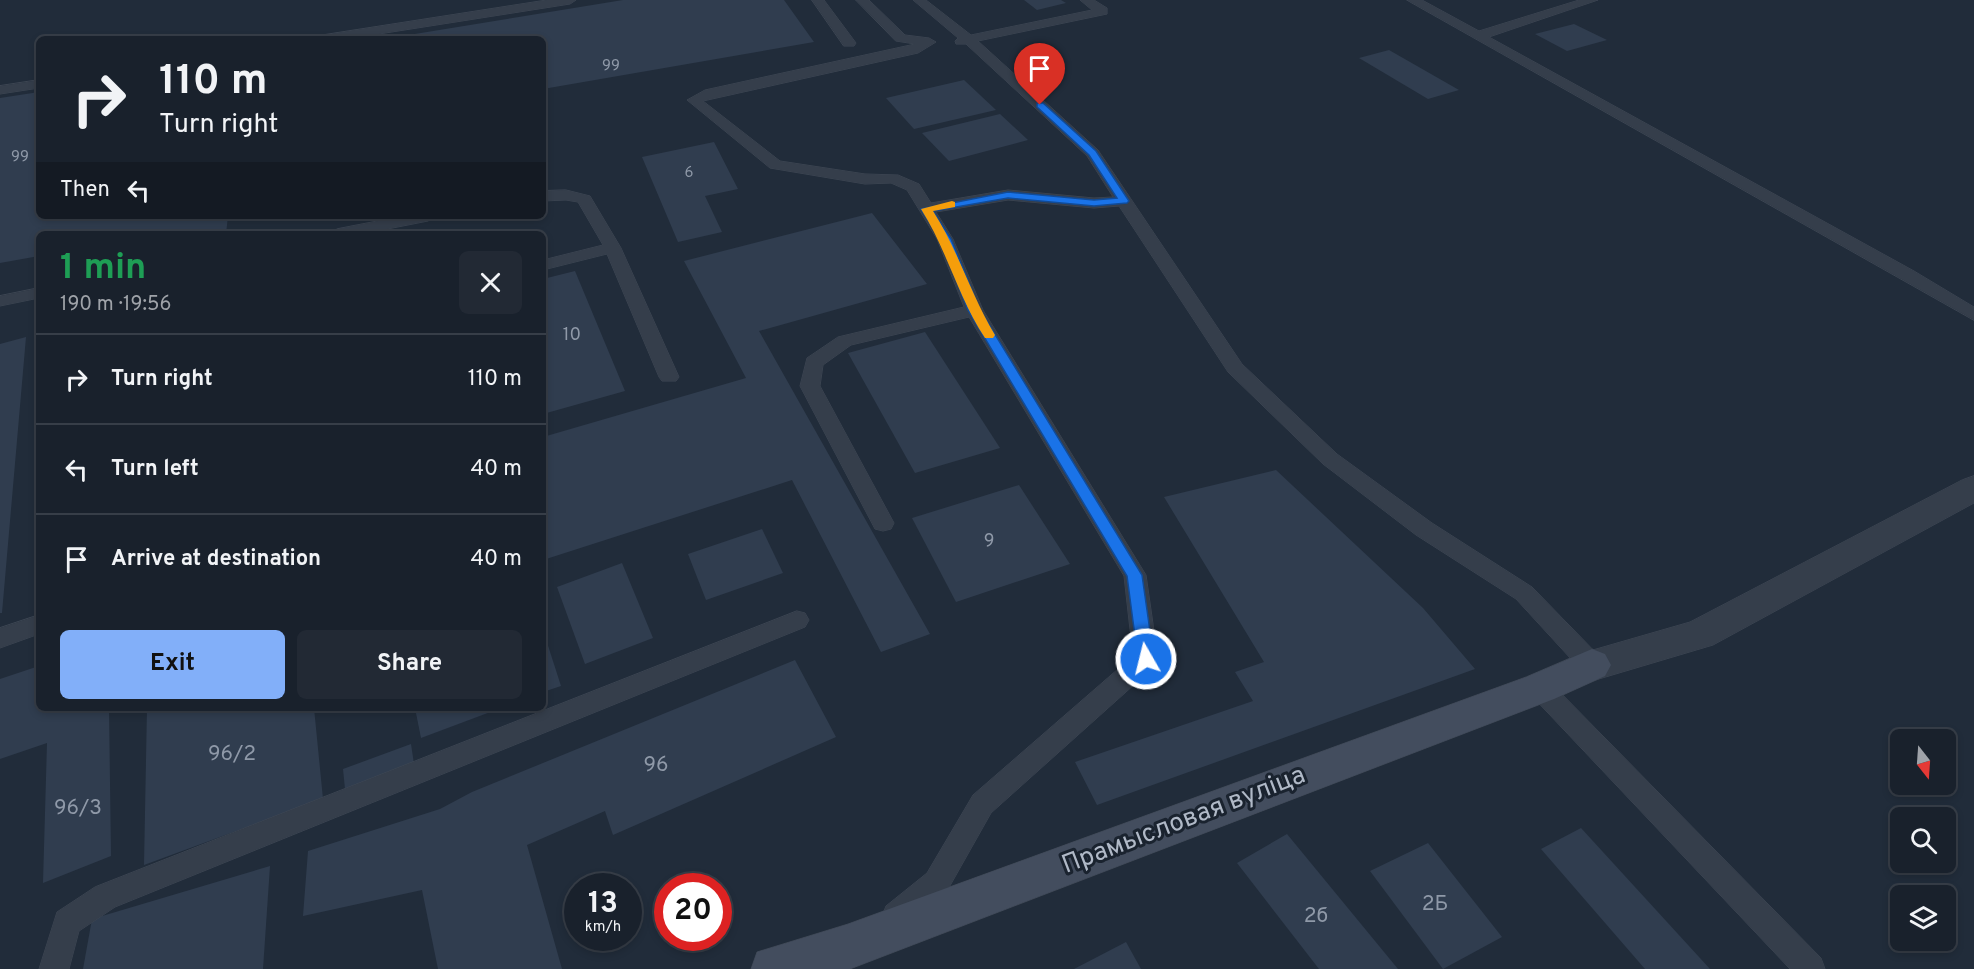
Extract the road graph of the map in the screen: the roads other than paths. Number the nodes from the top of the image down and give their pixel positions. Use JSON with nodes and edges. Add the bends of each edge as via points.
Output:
{"nodes":[{"id":1,"x":570,"y":0,"type":"edge"},
{"id":2,"x":818,"y":0,"type":"edge"},
{"id":3,"x":862,"y":0,"type":"edge"},
{"id":4,"x":919,"y":0,"type":"edge"},
{"id":5,"x":1086,"y":0,"type":"edge"},
{"id":6,"x":1413,"y":0,"type":"edge"},
{"id":7,"x":1592,"y":0,"type":"edge"},
{"id":8,"x":342,"y":36,"type":"edge"},
{"id":9,"x":1478,"y":36,"type":"junction"},
{"id":10,"x":969,"y":40,"type":"junction"},
{"id":11,"x":939,"y":41,"type":"junction"},
{"id":12,"x":849,"y":43,"type":"dead end"},
{"id":13,"x":36,"y":84,"type":"edge"},
{"id":14,"x":0,"y":90,"type":"edge"},
{"id":15,"x":546,"y":196,"type":"edge"},
{"id":16,"x":1124,"y":201,"type":"junction"},
{"id":17,"x":926,"y":209,"type":"junction"},
{"id":18,"x":413,"y":219,"type":"edge"},
{"id":19,"x":352,"y":231,"type":"edge"},
{"id":20,"x":613,"y":248,"type":"junction"},
{"id":21,"x":546,"y":264,"type":"edge"},
{"id":22,"x":36,"y":294,"type":"edge"},
{"id":23,"x":0,"y":301,"type":"edge"},
{"id":24,"x":974,"y":310,"type":"junction"},
{"id":25,"x":1974,"y":315,"type":"edge"},
{"id":26,"x":669,"y":377,"type":"dead end"},
{"id":27,"x":1974,"y":488,"type":"edge"},
{"id":28,"x":883,"y":524,"type":"dead end"},
{"id":29,"x":797,"y":620,"type":"dead end"},
{"id":30,"x":36,"y":625,"type":"edge"},
{"id":31,"x":0,"y":638,"type":"edge"},
{"id":32,"x":1592,"y":665,"type":"junction"},
{"id":33,"x":1540,"y":688,"type":"junction"},
{"id":34,"x":858,"y":952,"type":"edge"},
{"id":35,"x":54,"y":969,"type":"edge"},
{"id":36,"x":774,"y":969,"type":"edge"},
{"id":37,"x":1810,"y":969,"type":"edge"}],
"edges":[{"from":1,"to":8,"type":"lane"},
{"from":2,"to":12,"type":"lane"},
{"from":3,"to":11,"type":"lane","via":[[901,38]]},
{"from":4,"to":10,"type":"lane"},
{"from":5,"to":10,"type":"lane","via":[[1103,11]]},
{"from":6,"to":9,"type":"lane"},
{"from":7,"to":9,"type":"lane"},
{"from":9,"to":25,"type":"lane"},
{"from":10,"to":11,"type":"lane"},
{"from":10,"to":16,"type":"lane","via":[[1093,153]]},
{"from":11,"to":17,"type":"lane","via":[[913,50],[705,94],[694,100],[775,165],[865,179],[893,178],[913,187]]},
{"from":13,"to":14,"type":"lane"},
{"from":15,"to":20,"type":"lane","via":[[584,199]]},
{"from":16,"to":17,"type":"lane","via":[[1094,203],[1008,195]]},
{"from":16,"to":32,"type":"lane","via":[[1235,368],[1330,459],[1424,529],[1524,593]]},
{"from":17,"to":24,"type":"lane","via":[[945,239]]},
{"from":18,"to":19,"type":"lane"},
{"from":20,"to":21,"type":"lane"},
{"from":20,"to":26,"type":"lane"},
{"from":22,"to":23,"type":"lane"},
{"from":24,"to":28,"type":"lane","via":[[845,341],[814,362],[810,386]]},
{"from":24,"to":34,"type":"lane","via":[[1135,575],[1146,659],[982,804],[937,882]]},
{"from":27,"to":32,"type":"street","via":[[1700,634]]},
{"from":29,"to":35,"type":"lane","via":[[105,897],[67,922]]},
{"from":30,"to":31,"type":"lane"},
{"from":32,"to":33,"type":"street","name":"Прамысловая вуліца"},
{"from":33,"to":34,"type":"street","name":"Прамысловая вуліца"},
{"from":33,"to":37,"type":"lane"},
{"from":34,"to":36,"type":"street","name":"Прамысловая вуліца"}]}
